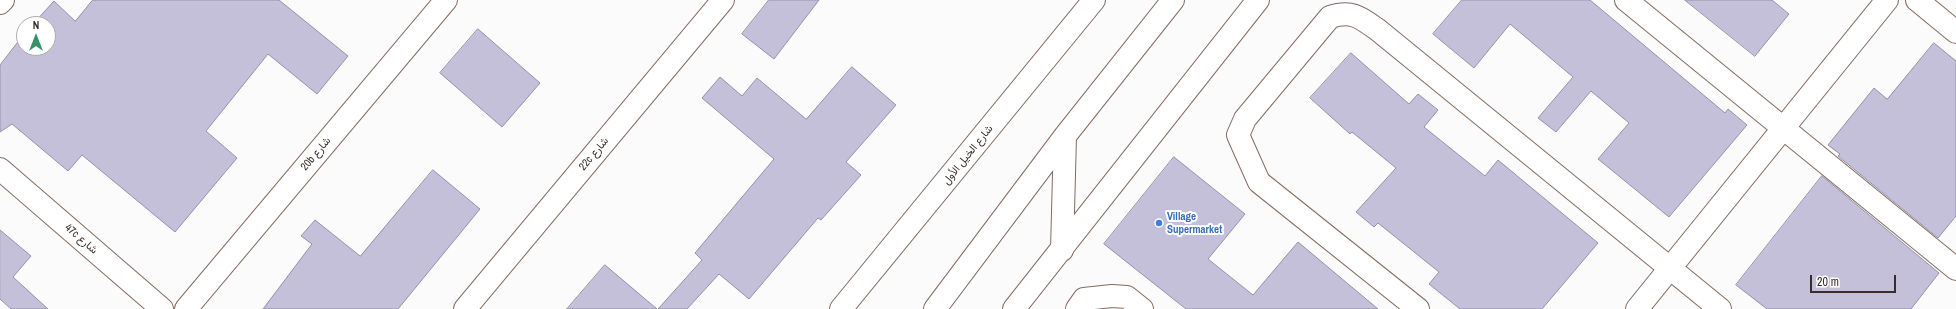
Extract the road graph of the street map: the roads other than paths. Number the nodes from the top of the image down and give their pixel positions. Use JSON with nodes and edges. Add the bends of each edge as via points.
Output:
{"nodes":[{"id":1,"x":3,"y":0,"type":"edge"},
{"id":2,"x":446,"y":0,"type":"edge"},
{"id":3,"x":723,"y":0,"type":"edge"},
{"id":4,"x":1094,"y":0,"type":"edge"},
{"id":5,"x":1173,"y":0,"type":"edge"},
{"id":6,"x":1258,"y":0,"type":"edge"},
{"id":7,"x":1626,"y":0,"type":"edge"},
{"id":8,"x":1887,"y":0,"type":"edge"},
{"id":9,"x":1916,"y":0,"type":"edge"},
{"id":10,"x":0,"y":3,"type":"edge"},
{"id":11,"x":1355,"y":8,"type":"edge"},
{"id":12,"x":1956,"y":32,"type":"edge"},
{"id":13,"x":1783,"y":128,"type":"junction"},
{"id":14,"x":1065,"y":136,"type":"junction"},
{"id":15,"x":0,"y":169,"type":"edge"},
{"id":16,"x":1062,"y":250,"type":"junction"},
{"id":17,"x":1670,"y":269,"type":"junction"},
{"id":18,"x":1956,"y":269,"type":"edge"},
{"id":19,"x":162,"y":309,"type":"edge"},
{"id":20,"x":186,"y":309,"type":"edge"},
{"id":21,"x":465,"y":309,"type":"edge"},
{"id":22,"x":841,"y":309,"type":"edge"},
{"id":23,"x":935,"y":309,"type":"edge"},
{"id":24,"x":1014,"y":309,"type":"edge"},
{"id":25,"x":1077,"y":309,"type":"edge"},
{"id":26,"x":1142,"y":309,"type":"edge"},
{"id":27,"x":1418,"y":309,"type":"edge"},
{"id":28,"x":1638,"y":309,"type":"edge"},
{"id":29,"x":1720,"y":309,"type":"edge"}],
"edges":[{"from":1,"to":10,"type":"street"},
{"from":2,"to":20,"type":"street","name":"20b شارع"},
{"from":3,"to":21,"type":"street","name":"22c شارع"},
{"from":4,"to":22,"type":"street","name":"شارع الخيل الأول"},
{"from":5,"to":14,"type":"street"},
{"from":6,"to":16,"type":"street"},
{"from":7,"to":13,"type":"street"},
{"from":8,"to":13,"type":"street"},
{"from":9,"to":12,"type":"street"},
{"from":11,"to":17,"type":"street","via":[[1378,30]]},
{"from":11,"to":27,"type":"street","via":[[1330,17],[1245,119],[1238,135],[1259,182]]},
{"from":13,"to":17,"type":"street"},
{"from":13,"to":18,"type":"street"},
{"from":14,"to":16,"type":"street"},
{"from":14,"to":23,"type":"street"},
{"from":15,"to":19,"type":"street","name":"47c شارع"},
{"from":16,"to":24,"type":"street"},
{"from":17,"to":28,"type":"street"},
{"from":17,"to":29,"type":"street"},
{"from":25,"to":26,"type":"street","via":[[1084,300],[1112,296],[1127,297]]}]}
